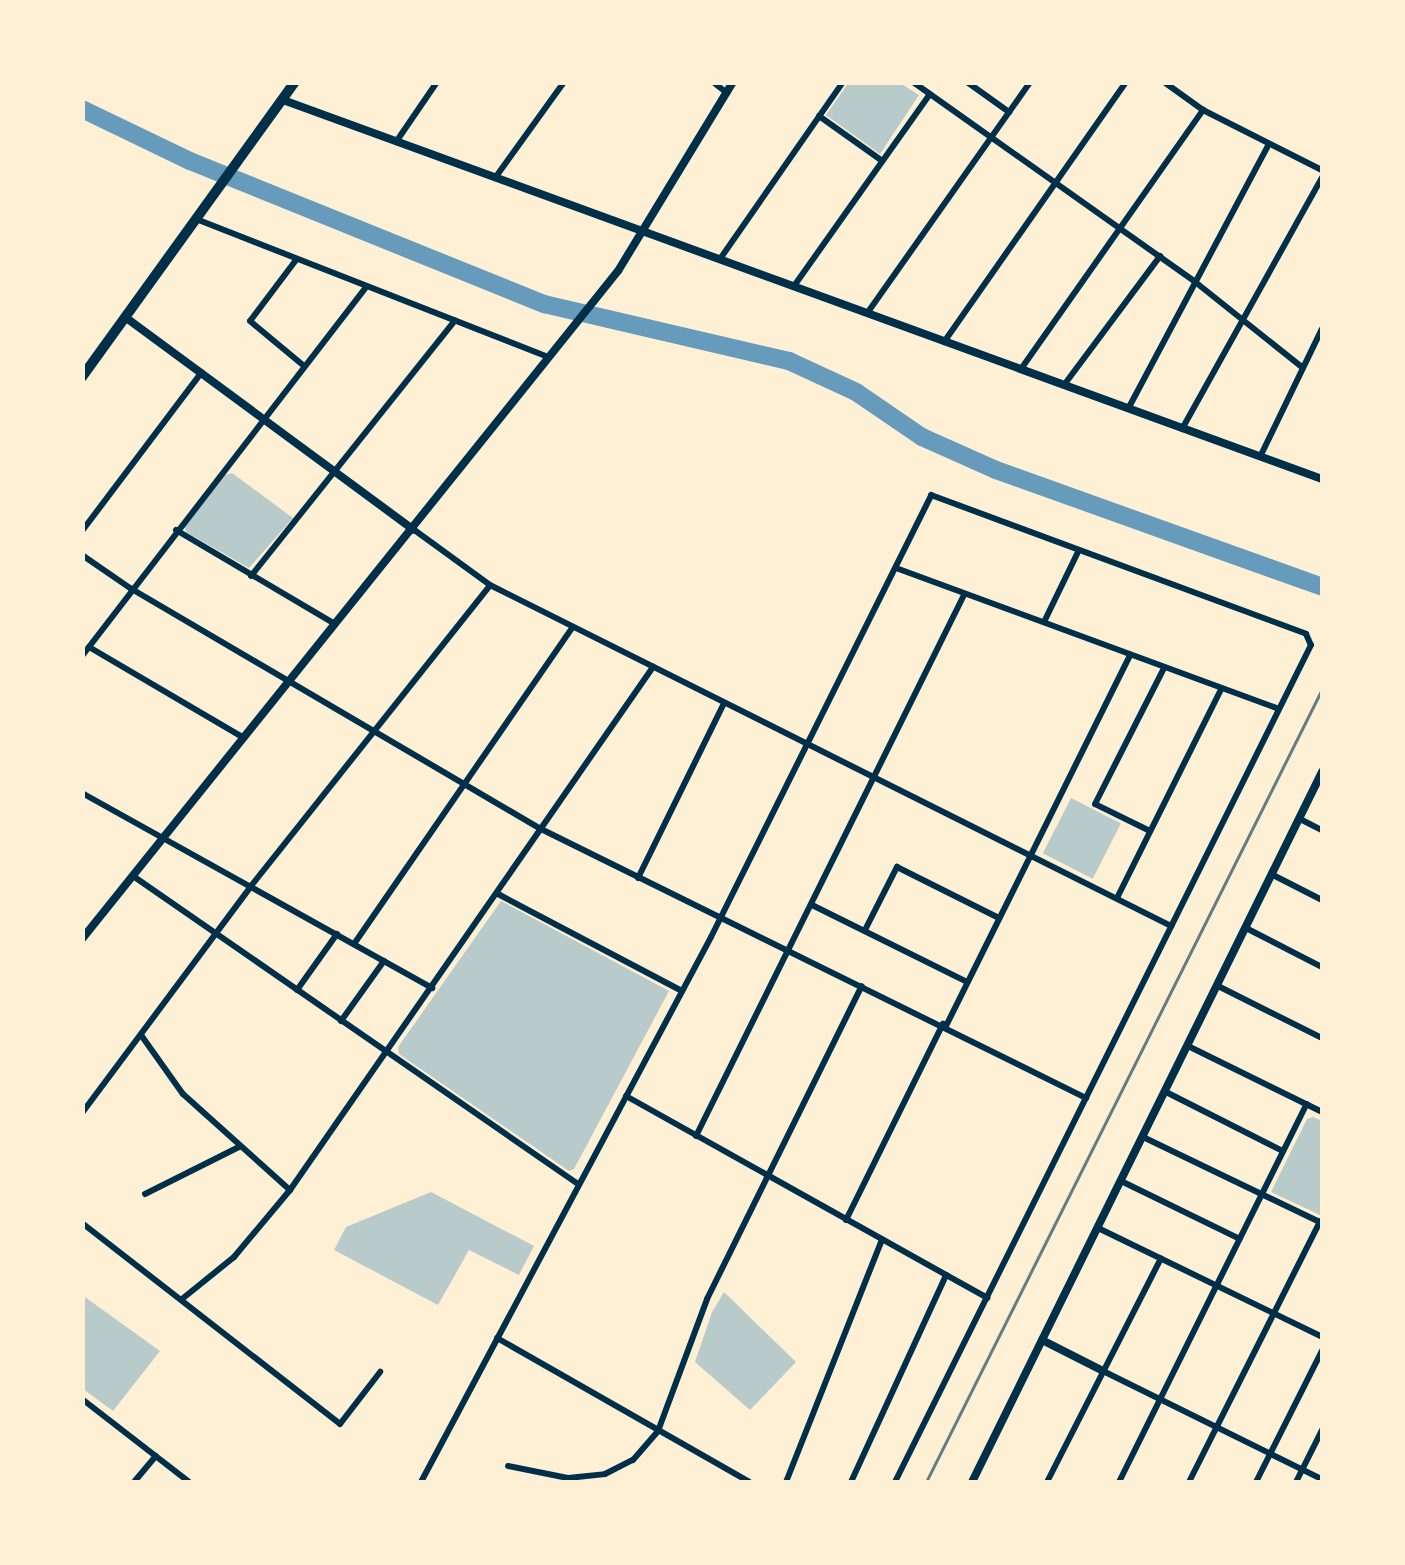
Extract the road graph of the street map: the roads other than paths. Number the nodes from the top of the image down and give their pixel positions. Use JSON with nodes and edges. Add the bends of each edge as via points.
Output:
{"nodes":[{"id":1,"x":295,"y":82,"type":"edge"},
{"id":2,"x":437,"y":82,"type":"edge"},
{"id":3,"x":564,"y":82,"type":"edge"},
{"id":4,"x":713,"y":82,"type":"edge"},
{"id":5,"x":733,"y":82,"type":"edge"},
{"id":6,"x":843,"y":82,"type":"edge"},
{"id":7,"x":913,"y":82,"type":"edge"},
{"id":8,"x":967,"y":82,"type":"edge"},
{"id":9,"x":990,"y":82,"type":"edge"},
{"id":10,"x":1030,"y":82,"type":"edge"},
{"id":11,"x":1126,"y":82,"type":"edge"},
{"id":12,"x":1164,"y":82,"type":"edge"},
{"id":13,"x":727,"y":92,"type":"junction"},
{"id":14,"x":982,"y":93,"type":"junction"},
{"id":15,"x":930,"y":94,"type":"junction"},
{"id":16,"x":283,"y":100,"type":"junction"},
{"id":17,"x":1204,"y":110,"type":"junction"},
{"id":18,"x":1009,"y":112,"type":"junction"},
{"id":19,"x":820,"y":116,"type":"junction"},
{"id":20,"x":992,"y":137,"type":"junction"},
{"id":21,"x":396,"y":143,"type":"junction"},
{"id":22,"x":1269,"y":144,"type":"junction"},
{"id":23,"x":882,"y":160,"type":"junction"},
{"id":24,"x":1322,"y":174,"type":"edge"},
{"id":25,"x":495,"y":178,"type":"junction"},
{"id":26,"x":1056,"y":183,"type":"junction"},
{"id":27,"x":196,"y":219,"type":"junction"},
{"id":28,"x":1120,"y":227,"type":"junction"},
{"id":29,"x":644,"y":232,"type":"junction"},
{"id":30,"x":1160,"y":256,"type":"junction"},
{"id":31,"x":720,"y":259,"type":"junction"},
{"id":32,"x":296,"y":260,"type":"junction"},
{"id":33,"x":1194,"y":282,"type":"junction"},
{"id":34,"x":794,"y":286,"type":"junction"},
{"id":35,"x":364,"y":288,"type":"junction"},
{"id":36,"x":868,"y":312,"type":"junction"},
{"id":37,"x":126,"y":317,"type":"junction"},
{"id":38,"x":1243,"y":319,"type":"junction"},
{"id":39,"x":455,"y":320,"type":"junction"},
{"id":40,"x":1322,"y":328,"type":"edge"},
{"id":41,"x":944,"y":342,"type":"junction"},
{"id":42,"x":550,"y":357,"type":"junction"},
{"id":43,"x":304,"y":366,"type":"junction"},
{"id":44,"x":1020,"y":368,"type":"junction"},
{"id":45,"x":1302,"y":368,"type":"junction"},
{"id":46,"x":202,"y":372,"type":"junction"},
{"id":47,"x":82,"y":377,"type":"edge"},
{"id":48,"x":1064,"y":385,"type":"junction"},
{"id":49,"x":1128,"y":409,"type":"junction"},
{"id":50,"x":264,"y":418,"type":"junction"},
{"id":51,"x":1182,"y":429,"type":"junction"},
{"id":52,"x":1260,"y":457,"type":"junction"},
{"id":53,"x":336,"y":472,"type":"junction"},
{"id":54,"x":1322,"y":479,"type":"edge"},
{"id":55,"x":413,"y":529,"type":"junction"},
{"id":56,"x":176,"y":530,"type":"junction"},
{"id":57,"x":82,"y":531,"type":"edge"},
{"id":58,"x":1079,"y":550,"type":"junction"},
{"id":59,"x":82,"y":555,"type":"edge"},
{"id":60,"x":895,"y":568,"type":"junction"},
{"id":61,"x":251,"y":576,"type":"junction"},
{"id":62,"x":490,"y":585,"type":"junction"},
{"id":63,"x":130,"y":588,"type":"junction"},
{"id":64,"x":964,"y":595,"type":"junction"},
{"id":65,"x":1044,"y":622,"type":"junction"},
{"id":66,"x":335,"y":624,"type":"junction"},
{"id":67,"x":573,"y":627,"type":"junction"},
{"id":68,"x":89,"y":647,"type":"junction"},
{"id":69,"x":1130,"y":655,"type":"junction"},
{"id":70,"x":82,"y":656,"type":"edge"},
{"id":71,"x":653,"y":667,"type":"junction"},
{"id":72,"x":1164,"y":668,"type":"junction"},
{"id":73,"x":290,"y":680,"type":"junction"},
{"id":74,"x":1221,"y":689,"type":"junction"},
{"id":75,"x":724,"y":703,"type":"junction"},
{"id":76,"x":1279,"y":710,"type":"junction"},
{"id":77,"x":374,"y":731,"type":"junction"},
{"id":78,"x":244,"y":738,"type":"junction"},
{"id":79,"x":806,"y":745,"type":"junction"},
{"id":80,"x":1322,"y":772,"type":"edge"},
{"id":81,"x":874,"y":778,"type":"junction"},
{"id":82,"x":463,"y":786,"type":"junction"},
{"id":83,"x":82,"y":793,"type":"edge"},
{"id":84,"x":1300,"y":819,"type":"junction"},
{"id":85,"x":542,"y":829,"type":"junction"},
{"id":86,"x":1322,"y":830,"type":"edge"},
{"id":87,"x":1150,"y":832,"type":"junction"},
{"id":88,"x":162,"y":837,"type":"junction"},
{"id":89,"x":1030,"y":856,"type":"junction"},
{"id":90,"x":1273,"y":875,"type":"junction"},
{"id":91,"x":132,"y":876,"type":"junction"},
{"id":92,"x":638,"y":878,"type":"junction"},
{"id":93,"x":251,"y":886,"type":"junction"},
{"id":94,"x":498,"y":894,"type":"junction"},
{"id":95,"x":1117,"y":898,"type":"junction"},
{"id":96,"x":1322,"y":900,"type":"edge"},
{"id":97,"x":812,"y":905,"type":"junction"},
{"id":98,"x":721,"y":918,"type":"junction"},
{"id":99,"x":999,"y":918,"type":"junction"},
{"id":100,"x":1172,"y":926,"type":"junction"},
{"id":101,"x":1246,"y":928,"type":"junction"},
{"id":102,"x":864,"y":930,"type":"junction"},
{"id":103,"x":216,"y":934,"type":"junction"},
{"id":104,"x":336,"y":934,"type":"junction"},
{"id":105,"x":82,"y":939,"type":"edge"},
{"id":106,"x":354,"y":944,"type":"junction"},
{"id":107,"x":788,"y":951,"type":"junction"},
{"id":108,"x":384,"y":961,"type":"junction"},
{"id":109,"x":1322,"y":967,"type":"edge"},
{"id":110,"x":967,"y":982,"type":"junction"},
{"id":111,"x":862,"y":986,"type":"junction"},
{"id":112,"x":1218,"y":986,"type":"junction"},
{"id":113,"x":432,"y":988,"type":"junction"},
{"id":114,"x":298,"y":990,"type":"junction"},
{"id":115,"x":682,"y":991,"type":"junction"},
{"id":116,"x":341,"y":1021,"type":"junction"},
{"id":117,"x":944,"y":1025,"type":"junction"},
{"id":118,"x":141,"y":1035,"type":"junction"},
{"id":119,"x":1322,"y":1038,"type":"edge"},
{"id":120,"x":1188,"y":1046,"type":"junction"},
{"id":121,"x":388,"y":1052,"type":"junction"},
{"id":122,"x":1166,"y":1092,"type":"junction"},
{"id":123,"x":626,"y":1096,"type":"junction"},
{"id":124,"x":1086,"y":1098,"type":"junction"},
{"id":125,"x":1308,"y":1104,"type":"junction"},
{"id":126,"x":1322,"y":1112,"type":"edge"},
{"id":127,"x":82,"y":1113,"type":"edge"},
{"id":128,"x":696,"y":1136,"type":"junction"},
{"id":129,"x":1143,"y":1137,"type":"junction"},
{"id":130,"x":239,"y":1147,"type":"junction"},
{"id":131,"x":1283,"y":1151,"type":"junction"},
{"id":132,"x":768,"y":1175,"type":"junction"},
{"id":133,"x":1121,"y":1181,"type":"junction"},
{"id":134,"x":578,"y":1184,"type":"junction"},
{"id":135,"x":290,"y":1190,"type":"junction"},
{"id":136,"x":1262,"y":1193,"type":"junction"},
{"id":137,"x":145,"y":1194,"type":"dead end"},
{"id":138,"x":846,"y":1220,"type":"junction"},
{"id":139,"x":1321,"y":1222,"type":"edge"},
{"id":140,"x":82,"y":1223,"type":"edge"},
{"id":141,"x":1098,"y":1228,"type":"junction"},
{"id":142,"x":882,"y":1239,"type":"junction"},
{"id":143,"x":1240,"y":1239,"type":"junction"},
{"id":144,"x":1161,"y":1258,"type":"junction"},
{"id":145,"x":946,"y":1276,"type":"junction"},
{"id":146,"x":1217,"y":1285,"type":"junction"},
{"id":147,"x":987,"y":1298,"type":"junction"},
{"id":148,"x":182,"y":1300,"type":"junction"},
{"id":149,"x":1274,"y":1314,"type":"junction"},
{"id":150,"x":1322,"y":1337,"type":"edge"},
{"id":151,"x":497,"y":1338,"type":"junction"},
{"id":152,"x":1042,"y":1340,"type":"junction"},
{"id":153,"x":1322,"y":1351,"type":"edge"},
{"id":154,"x":1103,"y":1371,"type":"junction"},
{"id":155,"x":380,"y":1372,"type":"dead end"},
{"id":156,"x":82,"y":1398,"type":"edge"},
{"id":157,"x":1160,"y":1399,"type":"junction"},
{"id":158,"x":1216,"y":1426,"type":"junction"},
{"id":159,"x":1322,"y":1430,"type":"edge"},
{"id":160,"x":658,"y":1431,"type":"junction"},
{"id":161,"x":1271,"y":1454,"type":"junction"},
{"id":162,"x":156,"y":1456,"type":"junction"},
{"id":163,"x":508,"y":1466,"type":"dead end"},
{"id":164,"x":1303,"y":1469,"type":"junction"},
{"id":165,"x":1322,"y":1479,"type":"edge"},
{"id":166,"x":567,"y":1480,"type":"edge"},
{"id":167,"x":976,"y":1481,"type":"edge"},
{"id":168,"x":134,"y":1482,"type":"edge"},
{"id":169,"x":189,"y":1482,"type":"edge"},
{"id":170,"x":421,"y":1482,"type":"edge"},
{"id":171,"x":749,"y":1482,"type":"edge"},
{"id":172,"x":786,"y":1482,"type":"edge"},
{"id":173,"x":851,"y":1482,"type":"edge"},
{"id":174,"x":895,"y":1482,"type":"edge"},
{"id":175,"x":1047,"y":1482,"type":"edge"},
{"id":176,"x":1119,"y":1482,"type":"edge"},
{"id":177,"x":1188,"y":1482,"type":"edge"},
{"id":178,"x":1256,"y":1482,"type":"edge"},
{"id":179,"x":1296,"y":1482,"type":"edge"}],
"edges":[{"from":1,"to":16,"type":"highway"},
{"from":2,"to":21,"type":"street"},
{"from":3,"to":25,"type":"street"},
{"from":4,"to":13,"type":"street"},
{"from":5,"to":13,"type":"street"},
{"from":6,"to":19,"type":"street"},
{"from":7,"to":15,"type":"street"},
{"from":8,"to":14,"type":"street"},
{"from":9,"to":14,"type":"street"},
{"from":10,"to":18,"type":"street"},
{"from":11,"to":26,"type":"street"},
{"from":12,"to":17,"type":"street"},
{"from":13,"to":29,"type":"street"},
{"from":14,"to":18,"type":"street"},
{"from":15,"to":20,"type":"street"},
{"from":15,"to":23,"type":"street"},
{"from":16,"to":21,"type":"street"},
{"from":16,"to":27,"type":"highway"},
{"from":17,"to":22,"type":"street"},
{"from":17,"to":28,"type":"street"},
{"from":18,"to":20,"type":"street"},
{"from":19,"to":23,"type":"street"},
{"from":19,"to":31,"type":"street"},
{"from":20,"to":26,"type":"street"},
{"from":20,"to":36,"type":"street"},
{"from":21,"to":25,"type":"street"},
{"from":22,"to":24,"type":"street"},
{"from":22,"to":33,"type":"street"},
{"from":23,"to":34,"type":"street"},
{"from":24,"to":38,"type":"street"},
{"from":25,"to":29,"type":"street"},
{"from":26,"to":28,"type":"street"},
{"from":26,"to":41,"type":"street"},
{"from":27,"to":32,"type":"street"},
{"from":27,"to":37,"type":"highway"},
{"from":28,"to":30,"type":"street"},
{"from":28,"to":44,"type":"street"},
{"from":29,"to":31,"type":"street"},
{"from":29,"to":42,"type":"street"},
{"from":30,"to":33,"type":"street"},
{"from":30,"to":48,"type":"street"},
{"from":31,"to":34,"type":"street"},
{"from":32,"to":35,"type":"street"},
{"from":32,"to":43,"type":"street","via":[[250,321]]},
{"from":33,"to":38,"type":"street"},
{"from":33,"to":49,"type":"street"},
{"from":34,"to":36,"type":"street"},
{"from":35,"to":39,"type":"street"},
{"from":35,"to":43,"type":"street"},
{"from":36,"to":41,"type":"street"},
{"from":37,"to":46,"type":"street"},
{"from":37,"to":47,"type":"highway"},
{"from":38,"to":45,"type":"street"},
{"from":38,"to":51,"type":"street"},
{"from":39,"to":42,"type":"street"},
{"from":39,"to":53,"type":"street"},
{"from":40,"to":45,"type":"street"},
{"from":41,"to":44,"type":"street"},
{"from":42,"to":55,"type":"street"},
{"from":43,"to":50,"type":"street"},
{"from":44,"to":48,"type":"street"},
{"from":45,"to":52,"type":"street"},
{"from":46,"to":50,"type":"street"},
{"from":46,"to":57,"type":"street"},
{"from":48,"to":49,"type":"street"},
{"from":49,"to":51,"type":"street"},
{"from":50,"to":53,"type":"street"},
{"from":50,"to":56,"type":"street"},
{"from":51,"to":52,"type":"street"},
{"from":52,"to":54,"type":"street"},
{"from":53,"to":55,"type":"street"},
{"from":53,"to":61,"type":"street"},
{"from":55,"to":62,"type":"street"},
{"from":55,"to":66,"type":"street"},
{"from":56,"to":61,"type":"street"},
{"from":56,"to":63,"type":"street"},
{"from":58,"to":60,"type":"street","via":[[931,494]]},
{"from":58,"to":65,"type":"street"},
{"from":58,"to":76,"type":"street","via":[[1306,634],[1311,645]]},
{"from":59,"to":63,"type":"street"},
{"from":60,"to":64,"type":"street"},
{"from":60,"to":79,"type":"street"},
{"from":61,"to":66,"type":"street"},
{"from":62,"to":67,"type":"street"},
{"from":62,"to":77,"type":"street"},
{"from":63,"to":68,"type":"street"},
{"from":63,"to":73,"type":"street"},
{"from":64,"to":65,"type":"street"},
{"from":64,"to":81,"type":"street"},
{"from":65,"to":69,"type":"street"},
{"from":66,"to":73,"type":"street"},
{"from":67,"to":71,"type":"street"},
{"from":67,"to":82,"type":"street"},
{"from":68,"to":70,"type":"street"},
{"from":68,"to":78,"type":"street"},
{"from":69,"to":72,"type":"street"},
{"from":69,"to":89,"type":"street"},
{"from":71,"to":75,"type":"street"},
{"from":71,"to":85,"type":"street"},
{"from":72,"to":74,"type":"street"},
{"from":72,"to":87,"type":"street","via":[[1095,804]]},
{"from":73,"to":77,"type":"street"},
{"from":73,"to":78,"type":"street"},
{"from":74,"to":76,"type":"street"},
{"from":74,"to":87,"type":"street"},
{"from":75,"to":79,"type":"street"},
{"from":75,"to":92,"type":"street"},
{"from":76,"to":100,"type":"street"},
{"from":77,"to":82,"type":"street"},
{"from":77,"to":93,"type":"street"},
{"from":78,"to":88,"type":"street"},
{"from":79,"to":81,"type":"street"},
{"from":79,"to":98,"type":"street"},
{"from":80,"to":84,"type":"street"},
{"from":81,"to":89,"type":"street"},
{"from":81,"to":97,"type":"street"},
{"from":82,"to":85,"type":"street"},
{"from":82,"to":106,"type":"street"},
{"from":83,"to":88,"type":"street"},
{"from":84,"to":86,"type":"street"},
{"from":84,"to":90,"type":"street"},
{"from":85,"to":92,"type":"street"},
{"from":85,"to":94,"type":"street"},
{"from":87,"to":95,"type":"street"},
{"from":88,"to":91,"type":"street"},
{"from":88,"to":93,"type":"street"},
{"from":89,"to":95,"type":"street"},
{"from":89,"to":99,"type":"street"},
{"from":90,"to":96,"type":"street"},
{"from":90,"to":101,"type":"street"},
{"from":91,"to":103,"type":"street"},
{"from":91,"to":105,"type":"street"},
{"from":92,"to":98,"type":"street"},
{"from":93,"to":103,"type":"street"},
{"from":93,"to":104,"type":"street"},
{"from":94,"to":113,"type":"street"},
{"from":94,"to":115,"type":"street"},
{"from":95,"to":100,"type":"street"},
{"from":97,"to":102,"type":"street"},
{"from":97,"to":107,"type":"street"},
{"from":98,"to":107,"type":"street"},
{"from":98,"to":115,"type":"street"},
{"from":99,"to":102,"type":"street","via":[[897,867]]},
{"from":99,"to":110,"type":"street"},
{"from":100,"to":124,"type":"street"},
{"from":101,"to":109,"type":"street"},
{"from":101,"to":112,"type":"street"},
{"from":102,"to":110,"type":"street"},
{"from":103,"to":114,"type":"street"},
{"from":103,"to":118,"type":"street"},
{"from":104,"to":106,"type":"street"},
{"from":104,"to":114,"type":"street"},
{"from":106,"to":108,"type":"street"},
{"from":107,"to":111,"type":"street"},
{"from":107,"to":128,"type":"street"},
{"from":108,"to":113,"type":"street"},
{"from":108,"to":116,"type":"street"},
{"from":110,"to":117,"type":"street"},
{"from":111,"to":117,"type":"street"},
{"from":111,"to":132,"type":"street"},
{"from":112,"to":119,"type":"street"},
{"from":112,"to":120,"type":"street"},
{"from":113,"to":121,"type":"street"},
{"from":114,"to":116,"type":"street"},
{"from":115,"to":123,"type":"street"},
{"from":116,"to":121,"type":"street"},
{"from":117,"to":124,"type":"street"},
{"from":117,"to":138,"type":"street"},
{"from":118,"to":127,"type":"street"},
{"from":118,"to":130,"type":"street","via":[[183,1094]]},
{"from":120,"to":122,"type":"street"},
{"from":120,"to":125,"type":"street"},
{"from":121,"to":134,"type":"street"},
{"from":121,"to":135,"type":"street"},
{"from":122,"to":129,"type":"street"},
{"from":122,"to":131,"type":"street"},
{"from":123,"to":128,"type":"street"},
{"from":123,"to":134,"type":"street"},
{"from":124,"to":147,"type":"street"},
{"from":125,"to":126,"type":"street"},
{"from":125,"to":131,"type":"street"},
{"from":128,"to":132,"type":"street"},
{"from":129,"to":133,"type":"street"},
{"from":129,"to":136,"type":"street"},
{"from":130,"to":135,"type":"street"},
{"from":130,"to":137,"type":"street"},
{"from":131,"to":136,"type":"street"},
{"from":132,"to":138,"type":"street"},
{"from":132,"to":160,"type":"street","via":[[707,1298]]},
{"from":133,"to":141,"type":"street"},
{"from":133,"to":143,"type":"street"},
{"from":134,"to":151,"type":"street"},
{"from":135,"to":148,"type":"street","via":[[234,1257]]},
{"from":136,"to":139,"type":"street"},
{"from":136,"to":143,"type":"street"},
{"from":138,"to":142,"type":"street"},
{"from":139,"to":149,"type":"street"},
{"from":140,"to":148,"type":"street"},
{"from":141,"to":144,"type":"street"},
{"from":141,"to":152,"type":"street"},
{"from":142,"to":145,"type":"street"},
{"from":142,"to":172,"type":"street"},
{"from":143,"to":146,"type":"street"},
{"from":144,"to":146,"type":"street"},
{"from":144,"to":154,"type":"street"},
{"from":145,"to":147,"type":"street"},
{"from":145,"to":173,"type":"street"},
{"from":146,"to":149,"type":"street"},
{"from":146,"to":157,"type":"street"},
{"from":147,"to":174,"type":"street"},
{"from":148,"to":155,"type":"street","via":[[340,1424]]},
{"from":149,"to":150,"type":"street"},
{"from":149,"to":158,"type":"street"},
{"from":151,"to":160,"type":"street"},
{"from":151,"to":170,"type":"street"},
{"from":152,"to":154,"type":"street"},
{"from":152,"to":167,"type":"street"},
{"from":153,"to":161,"type":"street"},
{"from":154,"to":157,"type":"street"},
{"from":154,"to":175,"type":"street"},
{"from":156,"to":162,"type":"street"},
{"from":157,"to":158,"type":"street"},
{"from":157,"to":176,"type":"street"},
{"from":158,"to":161,"type":"street"},
{"from":158,"to":177,"type":"street"},
{"from":159,"to":164,"type":"street"},
{"from":160,"to":166,"type":"street","via":[[619,1469]]},
{"from":160,"to":171,"type":"street"},
{"from":161,"to":164,"type":"street"},
{"from":161,"to":178,"type":"street"},
{"from":162,"to":168,"type":"street"},
{"from":162,"to":169,"type":"street"},
{"from":163,"to":166,"type":"street"},
{"from":164,"to":165,"type":"street"},
{"from":164,"to":179,"type":"street"}]}
